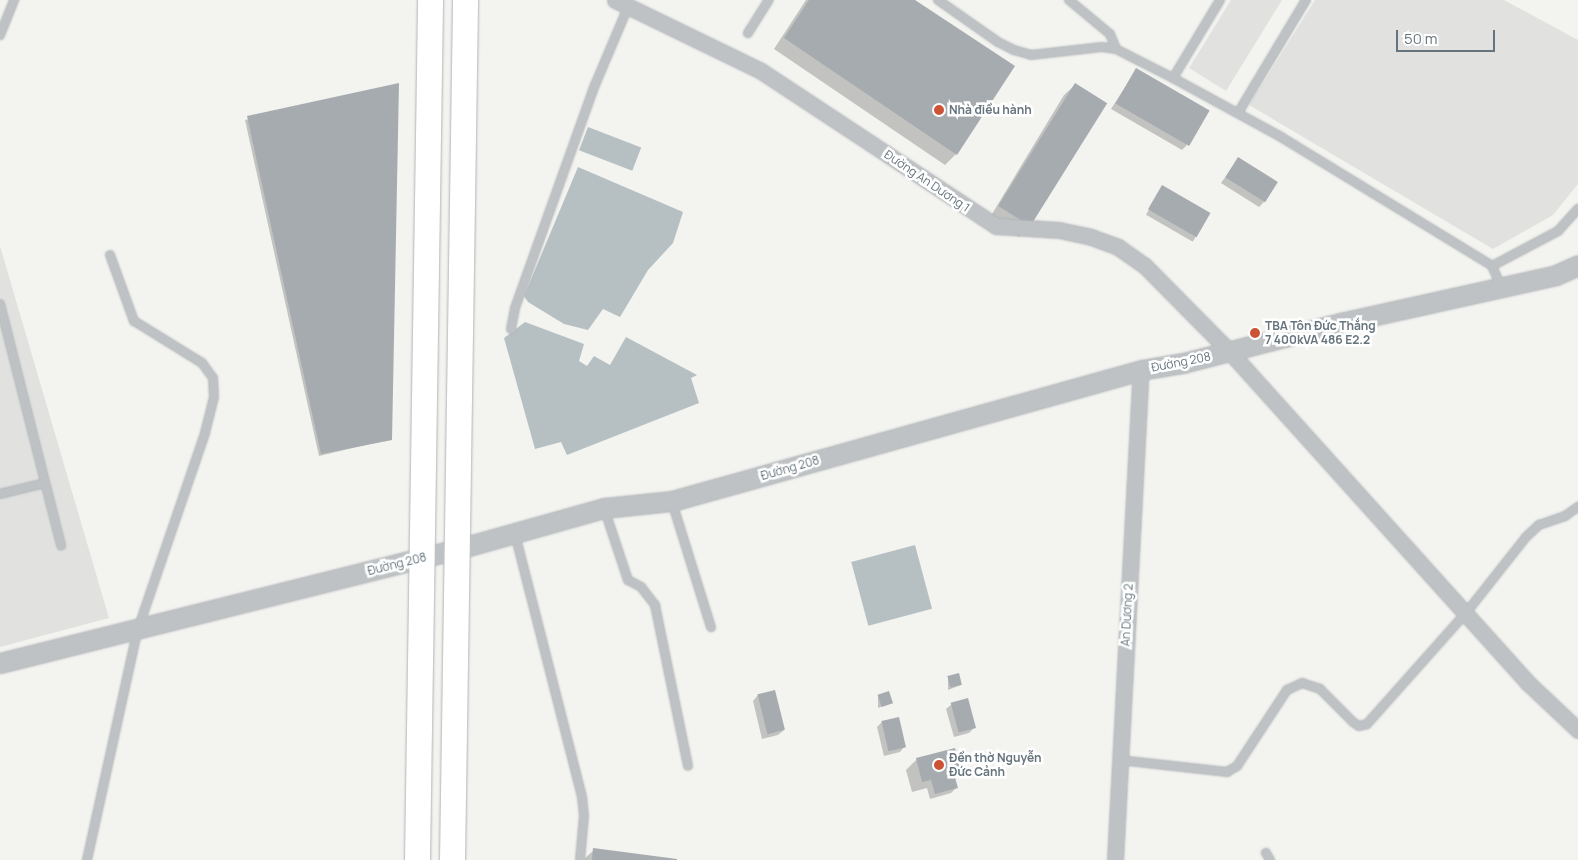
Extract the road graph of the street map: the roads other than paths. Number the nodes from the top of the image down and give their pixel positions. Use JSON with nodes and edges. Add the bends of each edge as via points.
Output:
{"nodes":[{"id":1,"x":14,"y":0,"type":"edge"},
{"id":2,"x":430,"y":0,"type":"edge"},
{"id":3,"x":465,"y":0,"type":"edge"},
{"id":4,"x":770,"y":0,"type":"edge"},
{"id":5,"x":938,"y":0,"type":"edge"},
{"id":6,"x":1069,"y":0,"type":"edge"},
{"id":7,"x":1220,"y":0,"type":"edge"},
{"id":8,"x":1306,"y":0,"type":"edge"},
{"id":9,"x":622,"y":3,"type":"edge"},
{"id":10,"x":748,"y":33,"type":"dead end"},
{"id":11,"x":0,"y":35,"type":"edge"},
{"id":12,"x":1116,"y":49,"type":"junction"},
{"id":13,"x":1173,"y":78,"type":"junction"},
{"id":14,"x":1238,"y":113,"type":"junction"},
{"id":15,"x":1578,"y":209,"type":"edge"},
{"id":16,"x":110,"y":255,"type":"dead end"},
{"id":17,"x":1578,"y":265,"type":"edge"},
{"id":18,"x":1492,"y":266,"type":"junction"},
{"id":19,"x":1502,"y":287,"type":"junction"},
{"id":20,"x":0,"y":304,"type":"edge"},
{"id":21,"x":511,"y":329,"type":"dead end"},
{"id":22,"x":1230,"y":352,"type":"junction"},
{"id":23,"x":1141,"y":370,"type":"junction"},
{"id":24,"x":45,"y":483,"type":"junction"},
{"id":25,"x":0,"y":494,"type":"edge"},
{"id":26,"x":672,"y":502,"type":"junction"},
{"id":27,"x":1578,"y":507,"type":"edge"},
{"id":28,"x":604,"y":508,"type":"junction"},
{"id":29,"x":514,"y":532,"type":"junction"},
{"id":30,"x":61,"y":545,"type":"dead end"},
{"id":31,"x":458,"y":549,"type":"junction"},
{"id":32,"x":420,"y":558,"type":"junction"},
{"id":33,"x":1466,"y":613,"type":"junction"},
{"id":34,"x":711,"y":627,"type":"dead end"},
{"id":35,"x":138,"y":629,"type":"junction"},
{"id":36,"x":1,"y":660,"type":"edge"},
{"id":37,"x":1578,"y":730,"type":"edge"},
{"id":38,"x":1119,"y":760,"type":"junction"},
{"id":39,"x":688,"y":766,"type":"dead end"},
{"id":40,"x":87,"y":860,"type":"edge"},
{"id":41,"x":417,"y":860,"type":"edge"},
{"id":42,"x":452,"y":860,"type":"edge"},
{"id":43,"x":580,"y":860,"type":"edge"},
{"id":44,"x":1115,"y":860,"type":"edge"}],
"edges":[{"from":1,"to":11,"type":"lane"},
{"from":2,"to":32,"type":"main road"},
{"from":3,"to":31,"type":"main road"},
{"from":4,"to":10,"type":"lane"},
{"from":5,"to":12,"type":"lane","via":[[998,42],[1032,55],[1102,47]]},
{"from":6,"to":12,"type":"lane","via":[[1110,34]]},
{"from":7,"to":13,"type":"lane"},
{"from":8,"to":14,"type":"lane"},
{"from":9,"to":21,"type":"lane"},
{"from":9,"to":22,"type":"street","name":"Đường An Dương 1","via":[[761,71],[996,226],[1059,230],[1118,247],[1144,265]]},
{"from":12,"to":13,"type":"lane"},
{"from":13,"to":14,"type":"lane"},
{"from":14,"to":18,"type":"lane"},
{"from":15,"to":18,"type":"lane","via":[[1558,231]]},
{"from":16,"to":35,"type":"lane","via":[[134,321],[187,351],[213,378],[214,397],[205,434]]},
{"from":17,"to":19,"type":"street","name":"Đường 208","via":[[1556,275]]},
{"from":18,"to":19,"type":"lane"},
{"from":19,"to":22,"type":"street","name":"Đường 208","via":[[1340,323]]},
{"from":20,"to":24,"type":"lane"},
{"from":22,"to":23,"type":"street","name":"Đường 208"},
{"from":22,"to":33,"type":"street","name":"Đường An Dương 1"},
{"from":23,"to":26,"type":"street","name":"Đường 208"},
{"from":23,"to":38,"type":"street","name":"An Dương 2"},
{"from":24,"to":25,"type":"lane"},
{"from":24,"to":30,"type":"lane"},
{"from":26,"to":28,"type":"street","name":"Đường 208"},
{"from":26,"to":34,"type":"lane"},
{"from":27,"to":33,"type":"lane","via":[[1532,530]]},
{"from":28,"to":29,"type":"street","name":"Đường 208"},
{"from":28,"to":39,"type":"lane","via":[[628,580],[641,587],[654,605]]},
{"from":29,"to":31,"type":"street","name":"Đường 208"},
{"from":29,"to":43,"type":"lane","via":[[582,797],[584,816]]},
{"from":31,"to":32,"type":"street","name":"Đường 208"},
{"from":31,"to":42,"type":"main road"},
{"from":32,"to":35,"type":"street","name":"Đường 208"},
{"from":32,"to":41,"type":"main road"},
{"from":33,"to":37,"type":"street","name":"Đường An Dương 1","via":[[1527,682]]},
{"from":33,"to":38,"type":"lane","via":[[1367,724],[1359,726],[1320,689],[1302,683],[1287,690],[1237,766],[1227,772]]},
{"from":35,"to":36,"type":"street","name":"Đường 208"},
{"from":35,"to":40,"type":"lane"},
{"from":38,"to":44,"type":"street","name":"An Dương 2"}]}
